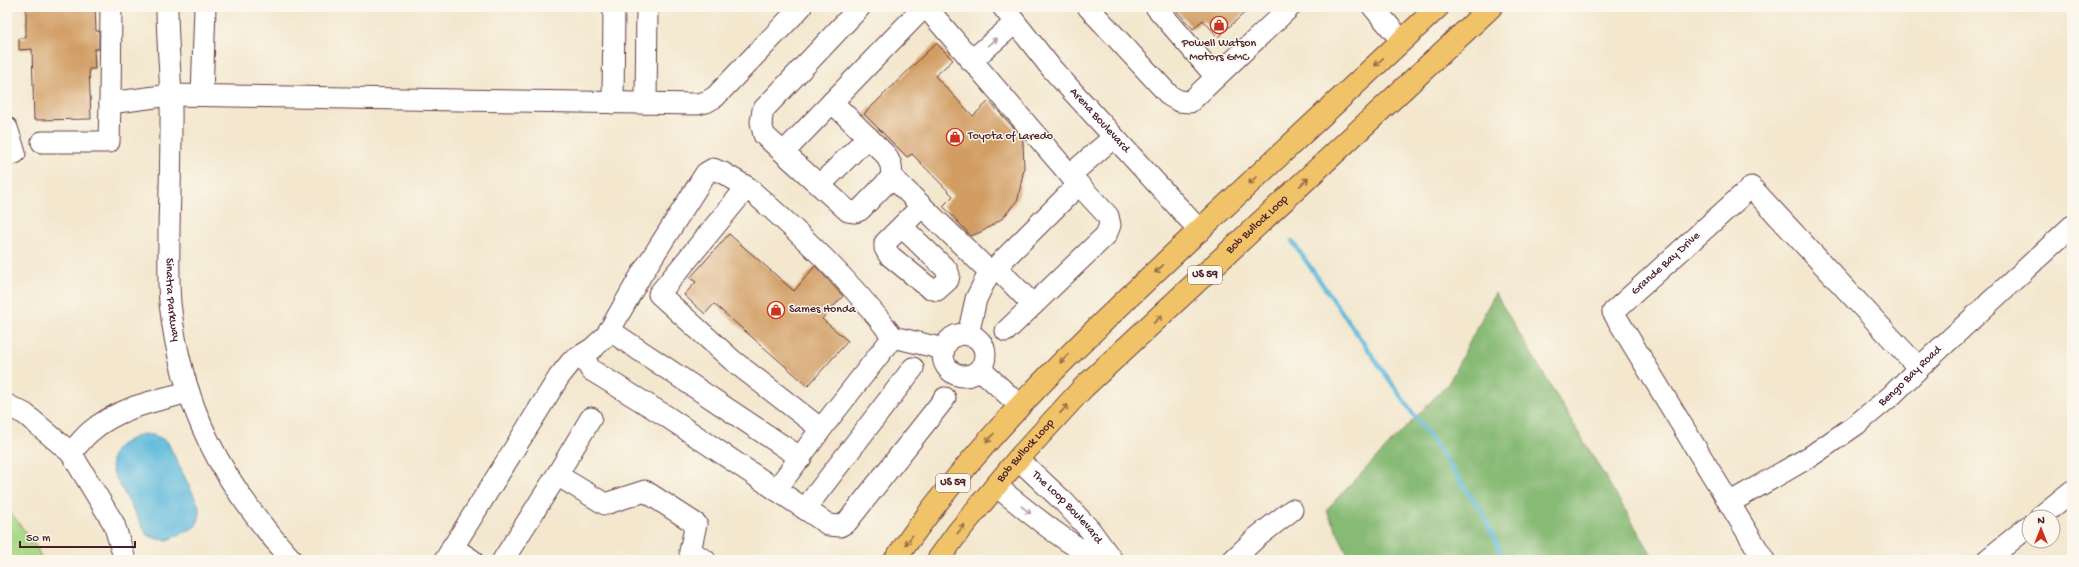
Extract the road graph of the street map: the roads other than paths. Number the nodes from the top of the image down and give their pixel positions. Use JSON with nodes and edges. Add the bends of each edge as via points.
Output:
{"nodes":[{"id":1,"x":112,"y":7,"type":"edge"},
{"id":2,"x":167,"y":7,"type":"edge"},
{"id":3,"x":205,"y":7,"type":"edge"},
{"id":4,"x":614,"y":7,"type":"edge"},
{"id":5,"x":648,"y":7,"type":"edge"},
{"id":6,"x":801,"y":7,"type":"edge"},
{"id":7,"x":860,"y":7,"type":"edge"},
{"id":8,"x":925,"y":7,"type":"edge"},
{"id":9,"x":1088,"y":7,"type":"edge"},
{"id":10,"x":1156,"y":7,"type":"edge"},
{"id":11,"x":1290,"y":7,"type":"edge"},
{"id":12,"x":1373,"y":7,"type":"edge"},
{"id":13,"x":1438,"y":7,"type":"edge"},
{"id":14,"x":1491,"y":7,"type":"edge"},
{"id":15,"x":1009,"y":15,"type":"edge"},
{"id":16,"x":1402,"y":41,"type":"junction"},
{"id":17,"x":972,"y":61,"type":"junction"},
{"id":18,"x":1216,"y":77,"type":"junction"},
{"id":19,"x":170,"y":95,"type":"junction"},
{"id":20,"x":202,"y":95,"type":"junction"},
{"id":21,"x":613,"y":102,"type":"junction"},
{"id":22,"x":832,"y":102,"type":"junction"},
{"id":23,"x":110,"y":103,"type":"junction"},
{"id":24,"x":646,"y":103,"type":"junction"},
{"id":25,"x":7,"y":128,"type":"edge"},
{"id":26,"x":868,"y":137,"type":"junction"},
{"id":27,"x":1114,"y":137,"type":"junction"},
{"id":28,"x":42,"y":142,"type":"dead end"},
{"id":29,"x":784,"y":152,"type":"junction"},
{"id":30,"x":7,"y":155,"type":"edge"},
{"id":31,"x":892,"y":177,"type":"junction"},
{"id":32,"x":1074,"y":180,"type":"junction"},
{"id":33,"x":820,"y":185,"type":"junction"},
{"id":34,"x":747,"y":187,"type":"junction"},
{"id":35,"x":922,"y":206,"type":"junction"},
{"id":36,"x":902,"y":226,"type":"dead end"},
{"id":37,"x":2072,"y":226,"type":"edge"},
{"id":38,"x":1200,"y":231,"type":"junction"},
{"id":39,"x":994,"y":270,"type":"junction"},
{"id":40,"x":636,"y":283,"type":"junction"},
{"id":41,"x":659,"y":294,"type":"junction"},
{"id":42,"x":1033,"y":305,"type":"junction"},
{"id":43,"x":609,"y":330,"type":"junction"},
{"id":44,"x":1006,"y":331,"type":"dead end"},
{"id":45,"x":968,"y":334,"type":"junction"},
{"id":46,"x":893,"y":337,"type":"junction"},
{"id":47,"x":944,"y":349,"type":"junction"},
{"id":48,"x":582,"y":355,"type":"junction"},
{"id":49,"x":913,"y":368,"type":"dead end"},
{"id":50,"x":1919,"y":368,"type":"junction"},
{"id":51,"x":980,"y":369,"type":"junction"},
{"id":52,"x":189,"y":392,"type":"junction"},
{"id":53,"x":945,"y":398,"type":"dead end"},
{"id":54,"x":7,"y":405,"type":"edge"},
{"id":55,"x":1019,"y":405,"type":"junction"},
{"id":56,"x":591,"y":418,"type":"dead end"},
{"id":57,"x":821,"y":429,"type":"junction"},
{"id":58,"x":71,"y":453,"type":"junction"},
{"id":59,"x":800,"y":458,"type":"junction"},
{"id":60,"x":1018,"y":459,"type":"junction"},
{"id":61,"x":557,"y":474,"type":"junction"},
{"id":62,"x":996,"y":486,"type":"junction"},
{"id":63,"x":776,"y":490,"type":"junction"},
{"id":64,"x":2072,"y":491,"type":"edge"},
{"id":65,"x":1729,"y":504,"type":"junction"},
{"id":66,"x":805,"y":509,"type":"junction"},
{"id":67,"x":2050,"y":509,"type":"edge"},
{"id":68,"x":1292,"y":510,"type":"dead end"},
{"id":69,"x":2021,"y":532,"type":"edge"},
{"id":70,"x":449,"y":554,"type":"edge"},
{"id":71,"x":125,"y":560,"type":"edge"},
{"id":72,"x":292,"y":560,"type":"edge"},
{"id":73,"x":472,"y":560,"type":"edge"},
{"id":74,"x":503,"y":560,"type":"edge"},
{"id":75,"x":704,"y":560,"type":"edge"},
{"id":76,"x":895,"y":560,"type":"edge"},
{"id":77,"x":938,"y":560,"type":"edge"},
{"id":78,"x":1099,"y":560,"type":"edge"},
{"id":79,"x":1112,"y":560,"type":"edge"},
{"id":80,"x":1234,"y":560,"type":"edge"},
{"id":81,"x":1764,"y":560,"type":"edge"},
{"id":82,"x":1987,"y":560,"type":"edge"}],
"edges":[{"from":1,"to":23,"type":"street"},
{"from":2,"to":19,"type":"street","name":"Sinatra Parkway"},
{"from":3,"to":20,"type":"street"},
{"from":4,"to":21,"type":"street"},
{"from":5,"to":24,"type":"street"},
{"from":6,"to":24,"type":"street","via":[[710,99],[697,104]]},
{"from":7,"to":29,"type":"street","via":[[763,110],[761,122],[764,135]]},
{"from":8,"to":17,"type":"street"},
{"from":8,"to":22,"type":"street"},
{"from":9,"to":18,"type":"street","via":[[1170,96],[1179,101],[1190,102]]},
{"from":10,"to":18,"type":"street"},
{"from":11,"to":18,"type":"street"},
{"from":12,"to":16,"type":"street"},
{"from":13,"to":16,"type":"highway","number":"US 59"},
{"from":60,"to":14,"type":"highway","name":"Bob Bullock Loop","number":"US 59","one_way":true,"via":[[1083,388]]},
{"from":17,"to":15,"type":"street","one_way":true},
{"from":15,"to":27,"type":"street","name":"Arena Boulevard"},
{"from":16,"to":38,"type":"highway","number":"US 59","one_way":true},
{"from":17,"to":32,"type":"street"},
{"from":19,"to":20,"type":"street"},
{"from":19,"to":23,"type":"street"},
{"from":19,"to":52,"type":"street","name":"Sinatra Parkway","via":[[170,302],[176,343]]},
{"from":20,"to":21,"type":"street"},
{"from":21,"to":24,"type":"street"},
{"from":22,"to":26,"type":"street"},
{"from":22,"to":29,"type":"street"},
{"from":23,"to":28,"type":"street","via":[[109,142]]},
{"from":25,"to":30,"type":"street","via":[[15,153]]},
{"from":26,"to":31,"type":"street","via":[[886,155],[891,164]]},
{"from":26,"to":33,"type":"street"},
{"from":27,"to":32,"type":"street"},
{"from":27,"to":38,"type":"street","name":"Arena Boulevard"},
{"from":29,"to":33,"type":"street"},
{"from":31,"to":33,"type":"street","via":[[855,212],[848,210]]},
{"from":31,"to":35,"type":"street"},
{"from":32,"to":39,"type":"street"},
{"from":32,"to":42,"type":"street","via":[[1108,216],[1110,225],[1106,235]]},
{"from":34,"to":40,"type":"street","via":[[713,169],[706,173]]},
{"from":34,"to":41,"type":"street"},
{"from":34,"to":46,"type":"street","via":[[807,239],[870,306]]},
{"from":35,"to":36,"type":"street"},
{"from":35,"to":39,"type":"street"},
{"from":37,"to":50,"type":"street","name":"Bengo Bay Road"},
{"from":38,"to":55,"type":"highway","number":"US 59","one_way":true,"via":[[1079,343]]},
{"from":39,"to":42,"type":"street"},
{"from":39,"to":45,"type":"street","via":[[976,299]]},
{"from":40,"to":41,"type":"street"},
{"from":40,"to":43,"type":"street"},
{"from":41,"to":57,"type":"street","via":[[732,360]]},
{"from":42,"to":44,"type":"street"},
{"from":43,"to":48,"type":"street","via":[[593,348]]},
{"from":43,"to":59,"type":"street"},
{"from":45,"to":47,"type":"street","via":[[951,338]]},
{"from":45,"to":51,"type":"street","via":[[978,339],[985,350]]},
{"from":46,"to":47,"type":"street"},
{"from":46,"to":57,"type":"street"},
{"from":47,"to":51,"type":"street","via":[[945,365],[955,374],[968,376]]},
{"from":48,"to":63,"type":"street","via":[[591,370],[666,416]]},
{"from":48,"to":70,"type":"street","via":[[571,362],[559,377]]},
{"from":49,"to":66,"type":"street"},
{"from":50,"to":65,"type":"street","name":"Bengo Bay Road","via":[[1857,424],[1811,456]]},
{"from":50,"to":65,"type":"street","name":"Grande Bay Drive","via":[[1751,187],[1613,312]]},
{"from":51,"to":55,"type":"street"},
{"from":52,"to":58,"type":"street","via":[[145,403],[117,414],[90,432]]},
{"from":52,"to":72,"type":"street","name":"Sinatra Parkway","via":[[205,437],[242,501]]},
{"from":53,"to":66,"type":"street","via":[[847,522],[840,526],[829,525]]},
{"from":54,"to":58,"type":"street","via":[[25,414]]},
{"from":55,"to":76,"type":"highway","number":"US 59","one_way":true,"via":[[964,467]]},
{"from":56,"to":61,"type":"street"},
{"from":57,"to":59,"type":"street"},
{"from":58,"to":71,"type":"street","via":[[114,524]]},
{"from":59,"to":63,"type":"street"},
{"from":60,"to":62,"type":"highway","name":"Bob Bullock Loop","number":"US 59"},
{"from":60,"to":79,"type":"street","name":"The Loop Boulevard","via":[[1064,502],[1090,530]]},
{"from":61,"to":74,"type":"street"},
{"from":61,"to":75,"type":"street","via":[[605,504],[645,491],[696,524],[690,552]]},
{"from":77,"to":62,"type":"highway","name":"Bob Bullock Loop","number":"US 59","one_way":true},
{"from":62,"to":78,"type":"street","name":"The Loop Boulevard","one_way":true,"via":[[1044,525]]},
{"from":63,"to":66,"type":"street"},
{"from":64,"to":67,"type":"street"},
{"from":65,"to":81,"type":"street","name":"Grande Bay Drive"},
{"from":68,"to":80,"type":"street","via":[[1256,538]]},
{"from":69,"to":82,"type":"street"},
{"from":70,"to":73,"type":"street"}]}
